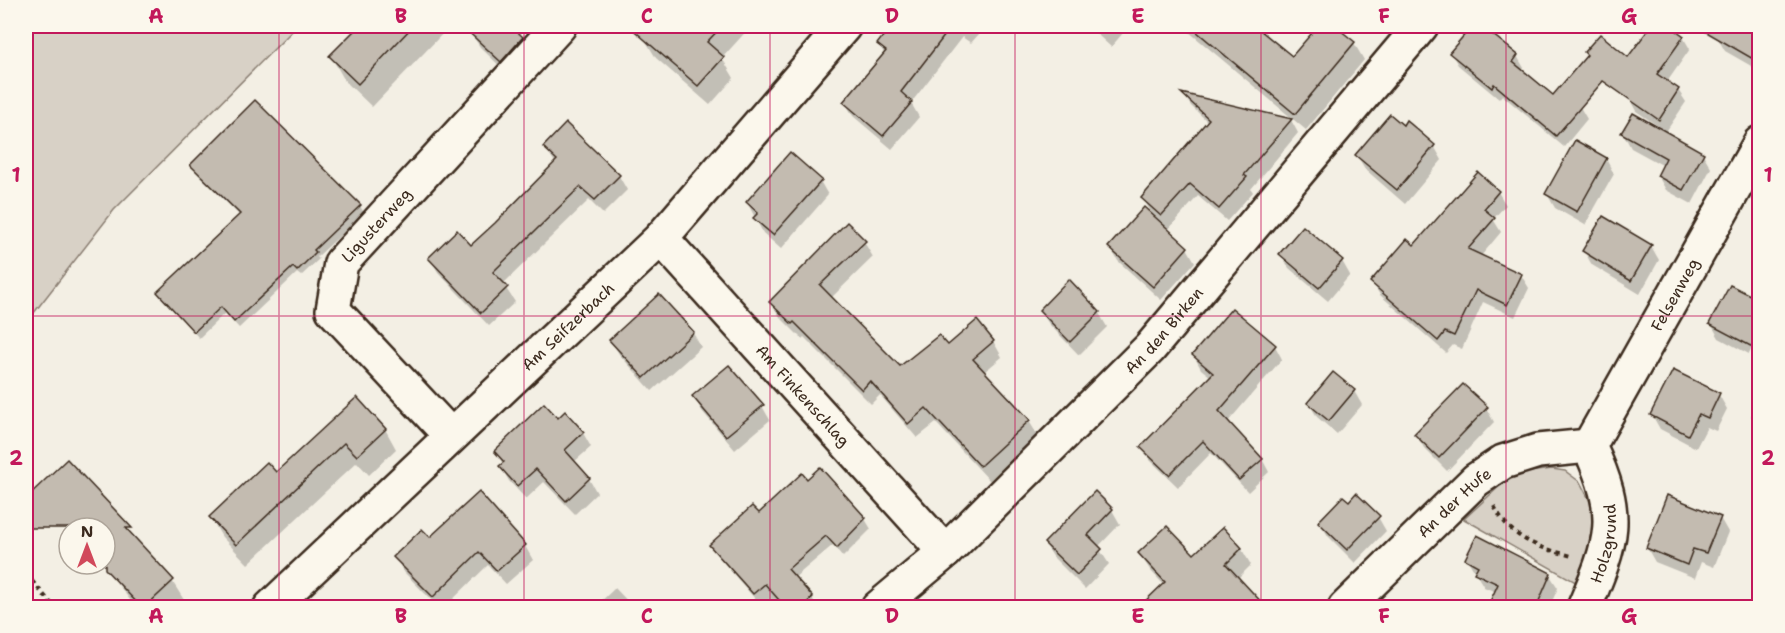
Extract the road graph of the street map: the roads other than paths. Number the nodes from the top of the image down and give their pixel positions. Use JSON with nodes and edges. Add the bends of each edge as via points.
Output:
{"nodes":[{"id":1,"x":559,"y":26,"type":"edge"},
{"id":2,"x":844,"y":26,"type":"edge"},
{"id":3,"x":1421,"y":26,"type":"edge"},
{"id":4,"x":1760,"y":143,"type":"edge"},
{"id":5,"x":662,"y":238,"type":"junction"},
{"id":6,"x":451,"y":436,"type":"junction"},
{"id":7,"x":1589,"y":446,"type":"junction"},
{"id":8,"x":945,"y":552,"type":"junction"},
{"id":9,"x":270,"y":608,"type":"edge"},
{"id":10,"x":878,"y":608,"type":"edge"},
{"id":11,"x":1345,"y":608,"type":"edge"},
{"id":12,"x":1584,"y":608,"type":"edge"}],
"edges":[{"from":1,"to":6,"type":"street","name":"Ligusterweg","via":[[341,263],[333,310]]},
{"from":2,"to":5,"type":"street","name":"Am Seifzerbach"},
{"from":3,"to":8,"type":"street","name":"An den Birken","via":[[1150,348]]},
{"from":4,"to":7,"type":"street","name":"Felsenweg"},
{"from":5,"to":6,"type":"street","name":"Am Seifzerbach"},
{"from":5,"to":8,"type":"street","name":"Am Finkenschlag"},
{"from":6,"to":9,"type":"street","name":"Am Seifzerbach"},
{"from":7,"to":11,"type":"street","name":"An der Hufe","via":[[1538,451],[1503,462],[1473,483]]},
{"from":7,"to":12,"type":"street","name":"Holzgrund","via":[[1601,472],[1611,519],[1602,564]]},
{"from":8,"to":10,"type":"street","name":"An den Birken"}]}
